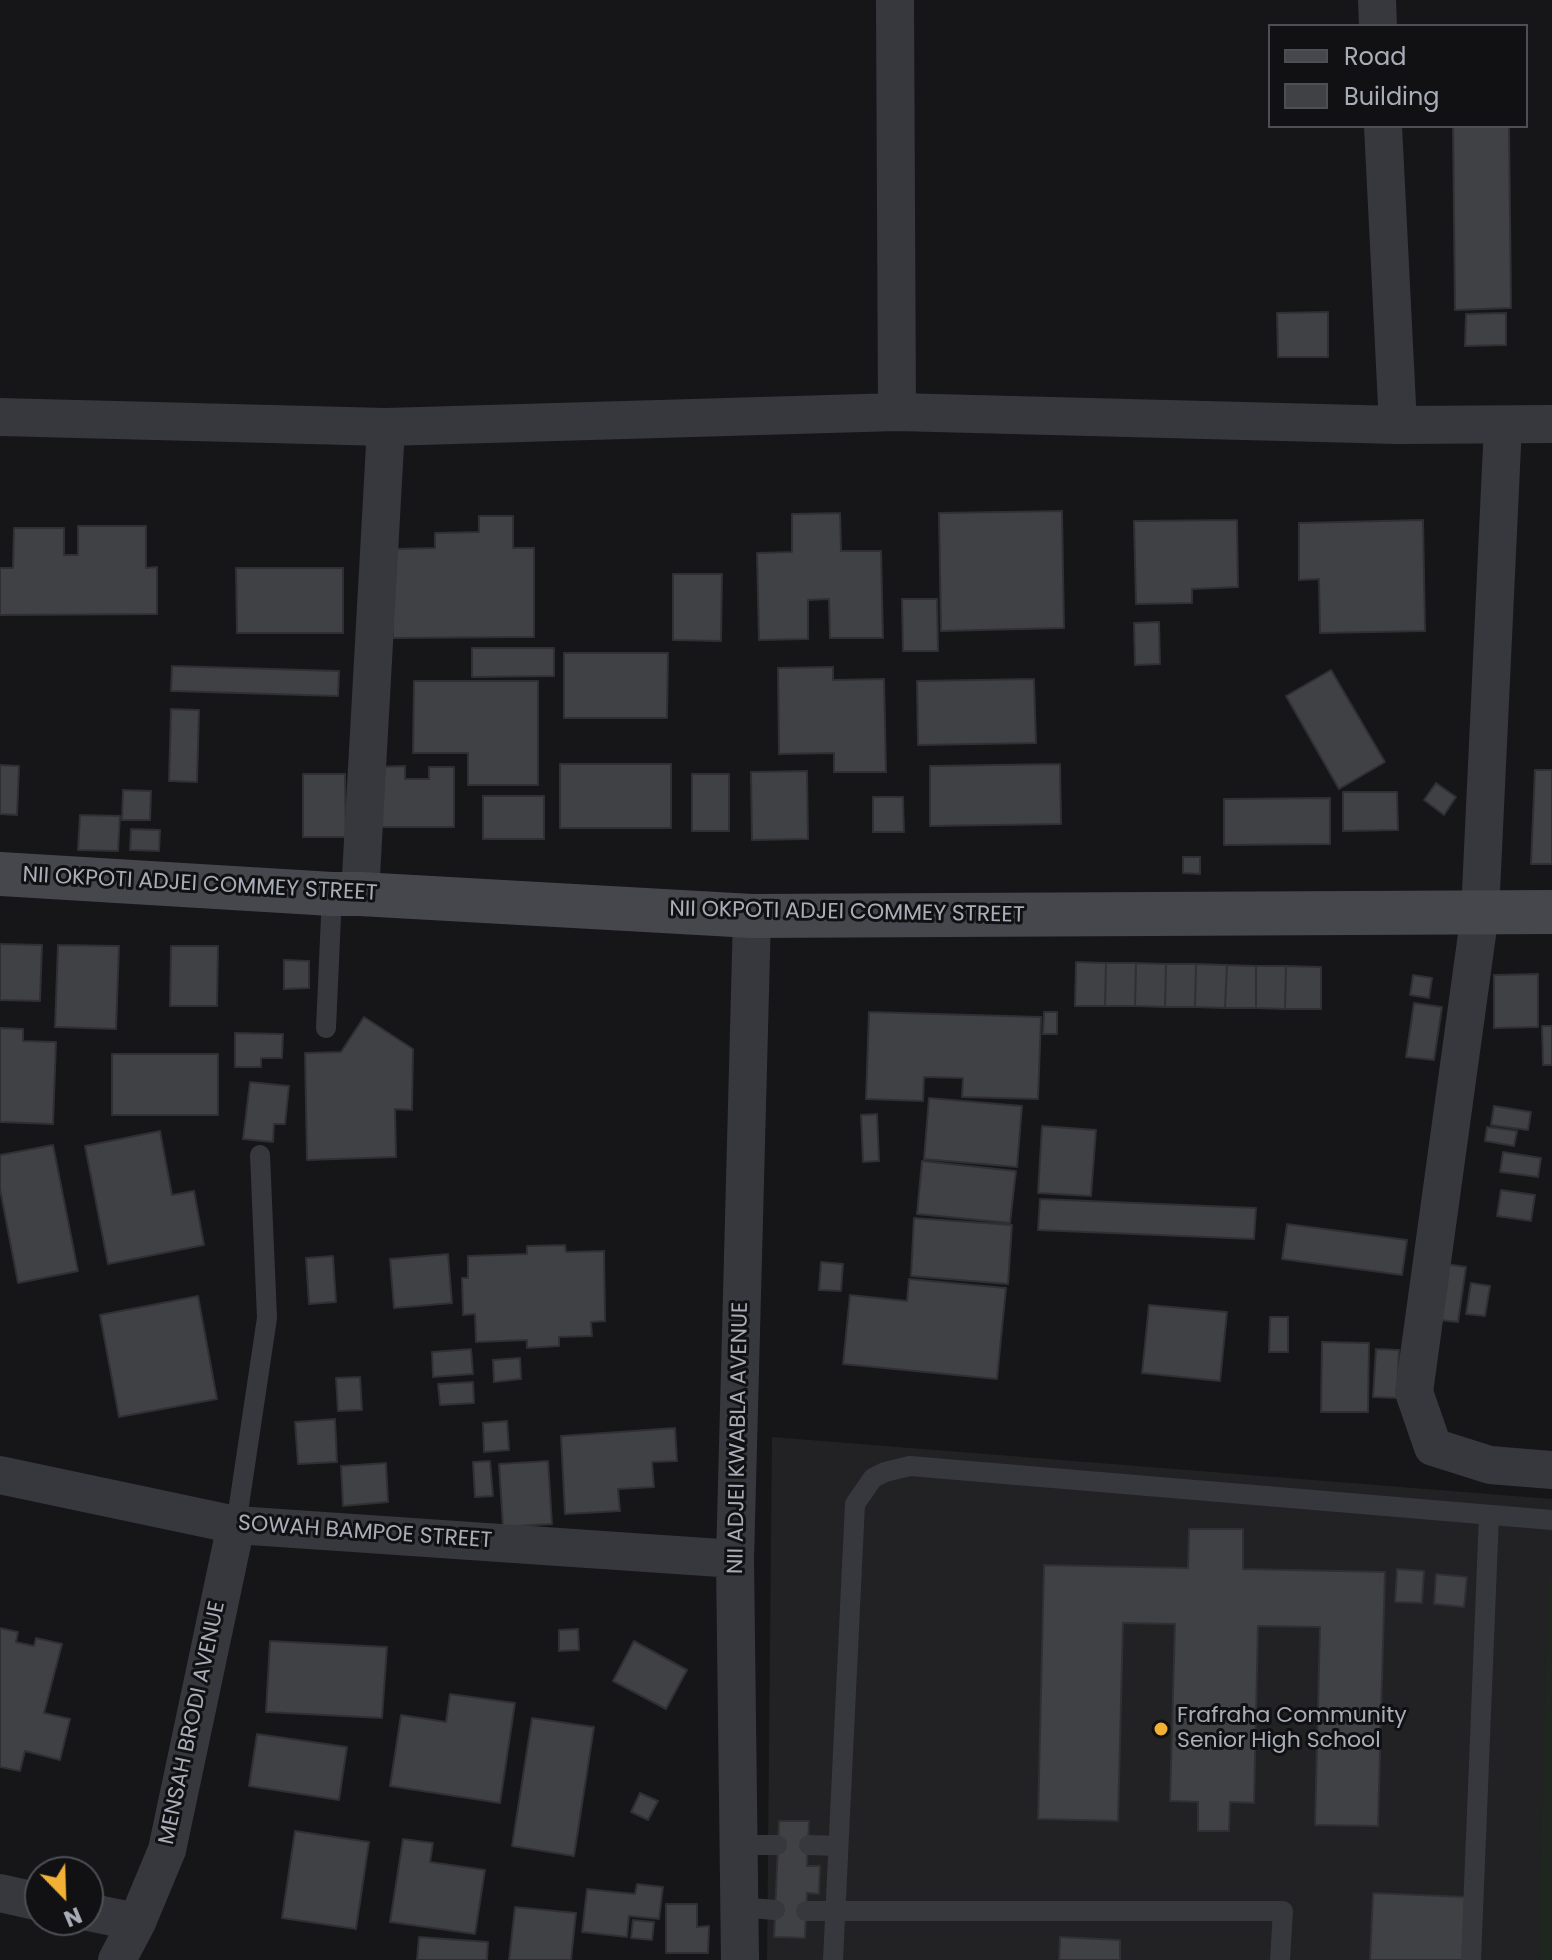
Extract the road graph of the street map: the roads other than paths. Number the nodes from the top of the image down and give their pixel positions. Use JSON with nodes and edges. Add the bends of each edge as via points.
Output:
{"nodes":[{"id":1,"x":895,"y":0,"type":"edge"},
{"id":2,"x":1377,"y":0,"type":"edge"},
{"id":3,"x":1378,"y":24,"type":"edge"},
{"id":4,"x":1383,"y":128,"type":"edge"},
{"id":5,"x":897,"y":412,"type":"junction"},
{"id":6,"x":0,"y":417,"type":"edge"},
{"id":7,"x":1552,"y":424,"type":"edge"},
{"id":8,"x":1398,"y":425,"type":"junction"},
{"id":9,"x":1503,"y":425,"type":"junction"},
{"id":10,"x":386,"y":427,"type":"junction"},
{"id":11,"x":0,"y":874,"type":"edge"},
{"id":12,"x":346,"y":894,"type":"junction"},
{"id":13,"x":1552,"y":912,"type":"edge"},
{"id":14,"x":1480,"y":913,"type":"junction"},
{"id":15,"x":752,"y":916,"type":"junction"},
{"id":16,"x":326,"y":1028,"type":"dead end"},
{"id":17,"x":260,"y":1155,"type":"dead end"},
{"id":18,"x":1552,"y":1470,"type":"edge"},
{"id":19,"x":0,"y":1475,"type":"edge"},
{"id":20,"x":1489,"y":1515,"type":"junction"},
{"id":21,"x":1552,"y":1520,"type":"edge"},
{"id":22,"x":236,"y":1525,"type":"junction"},
{"id":23,"x":735,"y":1559,"type":"junction"},
{"id":24,"x":740,"y":1845,"type":"junction"},
{"id":25,"x":777,"y":1845,"type":"dead end"},
{"id":26,"x":809,"y":1845,"type":"dead end"},
{"id":27,"x":838,"y":1846,"type":"junction"},
{"id":28,"x":0,"y":1893,"type":"edge"},
{"id":29,"x":24,"y":1898,"type":"edge"},
{"id":30,"x":806,"y":1911,"type":"dead end"},
{"id":31,"x":836,"y":1912,"type":"junction"},
{"id":32,"x":104,"y":1915,"type":"edge"},
{"id":33,"x":137,"y":1922,"type":"junction"},
{"id":34,"x":117,"y":1960,"type":"edge"},
{"id":35,"x":740,"y":1960,"type":"edge"},
{"id":36,"x":833,"y":1960,"type":"edge"},
{"id":37,"x":1280,"y":1960,"type":"edge"},
{"id":38,"x":1471,"y":1960,"type":"edge"}],
"edges":[{"from":1,"to":5,"type":"street"},
{"from":2,"to":3,"type":"street"},
{"from":4,"to":8,"type":"street"},
{"from":5,"to":8,"type":"street"},
{"from":5,"to":10,"type":"street"},
{"from":6,"to":10,"type":"street"},
{"from":7,"to":9,"type":"street"},
{"from":8,"to":9,"type":"street"},
{"from":9,"to":14,"type":"street"},
{"from":10,"to":12,"type":"street"},
{"from":11,"to":12,"type":"street","name":"NII OKPOTI ADJEI COMMEY STREET"},
{"from":12,"to":15,"type":"street","name":"NII OKPOTI ADJEI COMMEY STREET"},
{"from":12,"to":16,"type":"lane"},
{"from":13,"to":14,"type":"street","name":"NII OKPOTI ADJEI COMMEY STREET"},
{"from":14,"to":15,"type":"street","name":"NII OKPOTI ADJEI COMMEY STREET"},
{"from":14,"to":18,"type":"street","via":[[1414,1392],[1433,1447],[1490,1465]]},
{"from":15,"to":23,"type":"street","name":"NII ADJEI KWABLA AVENUE"},
{"from":17,"to":22,"type":"lane","via":[[267,1318]]},
{"from":19,"to":22,"type":"street","name":"SOWAH BAMPOE STREET"},
{"from":20,"to":21,"type":"lane"},
{"from":20,"to":27,"type":"lane","via":[[910,1466],[873,1478],[855,1504]]},
{"from":20,"to":38,"type":"lane"},
{"from":22,"to":23,"type":"street","name":"SOWAH BAMPOE STREET"},
{"from":22,"to":33,"type":"street","name":"MENSAH BRODI AVENUE","via":[[167,1850]]},
{"from":23,"to":24,"type":"street","name":"NII ADJEI KWABLA AVENUE"},
{"from":24,"to":25,"type":"lane"},
{"from":24,"to":35,"type":"street","name":"NII ADJEI KWABLA AVENUE","via":[[757,1908]]},
{"from":26,"to":27,"type":"lane"},
{"from":27,"to":31,"type":"lane"},
{"from":28,"to":29,"type":"street"},
{"from":30,"to":31,"type":"lane"},
{"from":31,"to":36,"type":"lane"},
{"from":31,"to":37,"type":"lane","via":[[1283,1911]]},
{"from":32,"to":33,"type":"street"},
{"from":33,"to":34,"type":"street","name":"MENSAH BRODI AVENUE"}]}
